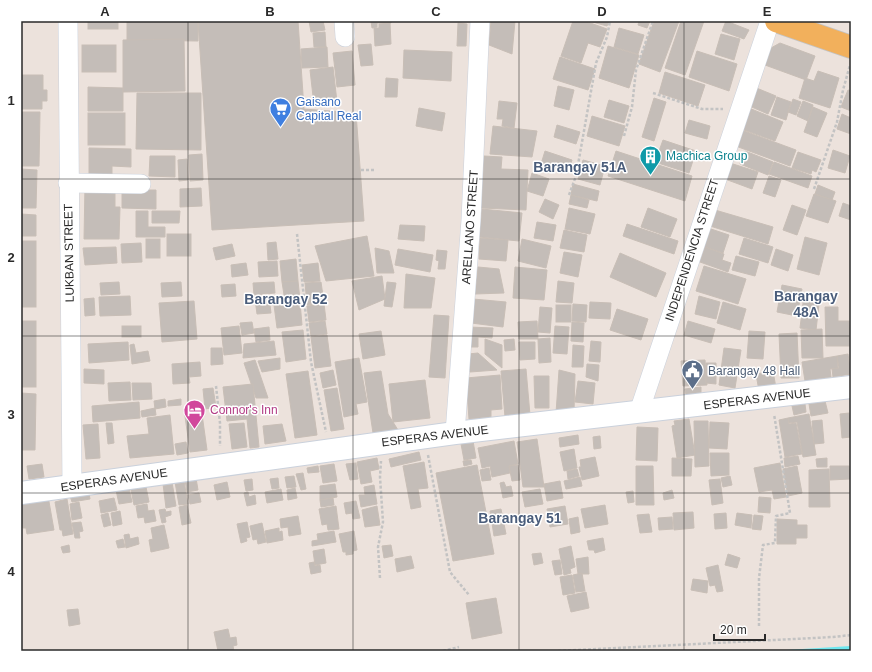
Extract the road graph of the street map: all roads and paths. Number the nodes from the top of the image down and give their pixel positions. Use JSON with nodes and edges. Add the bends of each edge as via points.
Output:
{"nodes":[{"id":1,"x":68,"y":21,"type":"edge"},
{"id":2,"x":480,"y":21,"type":"edge"},
{"id":3,"x":610,"y":21,"type":"edge"},
{"id":4,"x":653,"y":21,"type":"edge"},
{"id":5,"x":770,"y":21,"type":"edge"},
{"id":6,"x":776,"y":21,"type":"edge"},
{"id":7,"x":851,"y":47,"type":"edge"},
{"id":8,"x":851,"y":62,"type":"edge"},
{"id":9,"x":653,"y":92,"type":"dead end"},
{"id":10,"x":739,"y":109,"type":"junction"},
{"id":11,"x":624,"y":136,"type":"dead end"},
{"id":12,"x":361,"y":170,"type":"dead end"},
{"id":13,"x":374,"y":170,"type":"dead end"},
{"id":14,"x":68,"y":183,"type":"junction"},
{"id":15,"x":142,"y":184,"type":"dead end"},
{"id":16,"x":814,"y":189,"type":"dead end"},
{"id":17,"x":569,"y":195,"type":"dead end"},
{"id":18,"x":297,"y":234,"type":"dead end"},
{"id":19,"x":216,"y":386,"type":"dead end"},
{"id":20,"x":851,"y":387,"type":"edge"},
{"id":21,"x":772,"y":398,"type":"junction"},
{"id":22,"x":639,"y":412,"type":"junction"},
{"id":23,"x":455,"y":433,"type":"junction"},
{"id":24,"x":425,"y":437,"type":"junction"},
{"id":25,"x":383,"y":443,"type":"junction"},
{"id":26,"x":330,"y":450,"type":"junction"},
{"id":27,"x":221,"y":465,"type":"junction"},
{"id":28,"x":72,"y":485,"type":"junction"},
{"id":29,"x":21,"y":493,"type":"edge"},
{"id":30,"x":380,"y":578,"type":"dead end"},
{"id":31,"x":469,"y":595,"type":"dead end"},
{"id":32,"x":759,"y":626,"type":"dead end"},
{"id":33,"x":851,"y":635,"type":"edge"},
{"id":34,"x":459,"y":648,"type":"dead end"},
{"id":35,"x":443,"y":651,"type":"edge"},
{"id":36,"x":558,"y":651,"type":"edge"}],
"edges":[{"from":1,"to":14,"type":"street","name":"LUKBAN STREET"},
{"from":2,"to":23,"type":"street","name":"ARELLANO STREET","via":[[471,220]]},
{"from":3,"to":17,"type":"path","via":[[608,36],[596,63],[576,176]]},
{"from":4,"to":11,"type":"path","via":[[636,70],[632,107]]},
{"from":5,"to":10,"type":"street","name":"INDEPENDENCIA STREET"},
{"from":6,"to":7,"type":"main road"},
{"from":8,"to":16,"type":"path","via":[[837,122]]},
{"from":9,"to":10,"type":"path","via":[[702,109]]},
{"from":10,"to":22,"type":"street","name":"INDEPENDENCIA STREET"},
{"from":12,"to":13,"type":"path"},
{"from":14,"to":15,"type":"street"},
{"from":14,"to":28,"type":"street","name":"LUKBAN STREET"},
{"from":18,"to":26,"type":"path","via":[[311,362]]},
{"from":19,"to":27,"type":"path"},
{"from":20,"to":21,"type":"street","name":"ESPERAS AVENUE"},
{"from":21,"to":22,"type":"street","name":"ESPERAS AVENUE"},
{"from":21,"to":32,"type":"path","via":[[790,513],[776,516],[775,543],[763,545],[759,578]]},
{"from":22,"to":23,"type":"street","name":"ESPERAS AVENUE"},
{"from":23,"to":24,"type":"street","name":"ESPERAS AVENUE"},
{"from":24,"to":25,"type":"street","name":"ESPERAS AVENUE"},
{"from":24,"to":31,"type":"path","via":[[450,572]]},
{"from":25,"to":26,"type":"street","name":"ESPERAS AVENUE"},
{"from":25,"to":30,"type":"path","via":[[380,476],[383,522],[378,547]]},
{"from":26,"to":27,"type":"street","name":"ESPERAS AVENUE"},
{"from":27,"to":28,"type":"street","name":"ESPERAS AVENUE"},
{"from":28,"to":29,"type":"street","name":"ESPERAS AVENUE"},
{"from":33,"to":36,"type":"path","via":[[833,638]]},
{"from":34,"to":35,"type":"path"}]}
